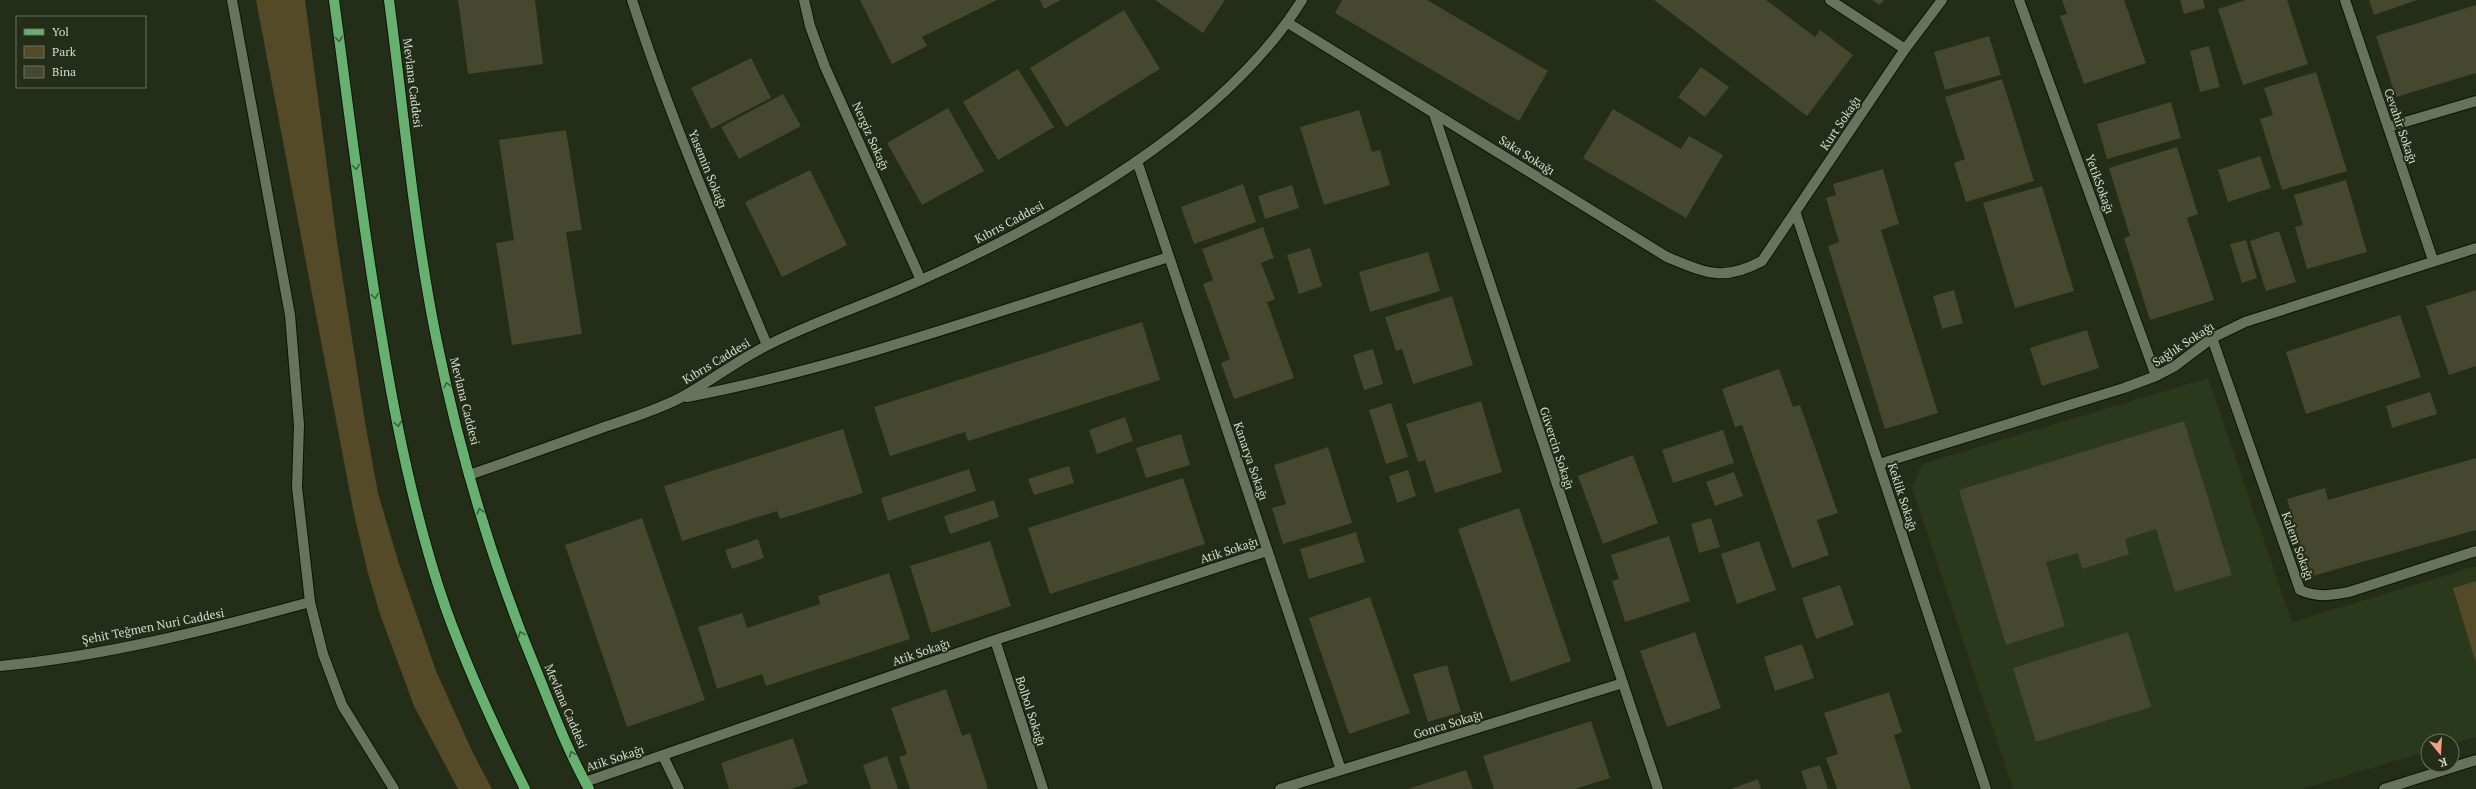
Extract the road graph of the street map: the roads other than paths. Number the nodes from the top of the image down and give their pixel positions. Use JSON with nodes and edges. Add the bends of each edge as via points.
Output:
{"nodes":[{"id":1,"x":232,"y":0,"type":"edge"},
{"id":2,"x":334,"y":0,"type":"edge"},
{"id":3,"x":389,"y":0,"type":"edge"},
{"id":4,"x":632,"y":0,"type":"edge"},
{"id":5,"x":804,"y":0,"type":"edge"},
{"id":6,"x":1302,"y":0,"type":"edge"},
{"id":7,"x":1830,"y":0,"type":"edge"},
{"id":8,"x":1942,"y":0,"type":"edge"},
{"id":9,"x":2019,"y":0,"type":"edge"},
{"id":10,"x":2345,"y":0,"type":"edge"},
{"id":11,"x":1288,"y":23,"type":"junction"},
{"id":12,"x":1905,"y":49,"type":"junction"},
{"id":13,"x":2476,"y":101,"type":"edge"},
{"id":14,"x":1434,"y":114,"type":"junction"},
{"id":15,"x":2388,"y":127,"type":"junction"},
{"id":16,"x":1138,"y":161,"type":"junction"},
{"id":17,"x":1796,"y":214,"type":"junction"},
{"id":18,"x":2476,"y":248,"type":"edge"},
{"id":19,"x":1169,"y":257,"type":"junction"},
{"id":20,"x":2433,"y":260,"type":"junction"},
{"id":21,"x":1762,"y":261,"type":"joint"},
{"id":22,"x":922,"y":280,"type":"junction"},
{"id":23,"x":2212,"y":338,"type":"junction"},
{"id":24,"x":767,"y":345,"type":"junction"},
{"id":25,"x":2156,"y":376,"type":"junction"},
{"id":26,"x":679,"y":398,"type":"junction"},
{"id":27,"x":1879,"y":464,"type":"junction"},
{"id":28,"x":469,"y":475,"type":"junction"},
{"id":29,"x":1267,"y":551,"type":"junction"},
{"id":30,"x":2476,"y":551,"type":"edge"},
{"id":31,"x":310,"y":602,"type":"junction"},
{"id":32,"x":995,"y":640,"type":"junction"},
{"id":33,"x":0,"y":666,"type":"edge"},
{"id":34,"x":1623,"y":683,"type":"junction"},
{"id":35,"x":663,"y":756,"type":"junction"},
{"id":36,"x":2476,"y":760,"type":"edge"},
{"id":37,"x":1341,"y":770,"type":"junction"},
{"id":38,"x":587,"y":786,"type":"edge"},
{"id":39,"x":394,"y":789,"type":"edge"},
{"id":40,"x":525,"y":789,"type":"edge"},
{"id":41,"x":679,"y":789,"type":"edge"},
{"id":42,"x":1043,"y":789,"type":"edge"},
{"id":43,"x":1280,"y":789,"type":"edge"},
{"id":44,"x":1658,"y":789,"type":"edge"},
{"id":45,"x":1986,"y":789,"type":"edge"},
{"id":46,"x":2384,"y":789,"type":"edge"}],
"edges":[{"from":1,"to":31,"type":"street","via":[[290,315],[299,425],[296,487]]},
{"from":2,"to":40,"type":"main road","one_way":true,"via":[[369,261],[388,379],[409,478],[446,609],[496,728]]},
{"from":28,"to":3,"type":"main road","name":"Mevlana Caddesi","one_way":true,"via":[[437,342],[421,248]]},
{"from":4,"to":24,"type":"street","name":"Yasemin Sokağı","via":[[693,170]]},
{"from":5,"to":22,"type":"street","name":"Nergiz Sokağı","via":[[810,26],[825,67]]},
{"from":6,"to":11,"type":"street","name":"Kıbrıs Caddesi"},
{"from":7,"to":12,"type":"street"},
{"from":8,"to":12,"type":"street","name":"Kurt Sokağı"},
{"from":9,"to":25,"type":"street","name":"YetikSokağı"},
{"from":10,"to":15,"type":"street","name":"Cevahir Sokağı"},
{"from":11,"to":14,"type":"street","name":"Saka Sokağı"},
{"from":11,"to":16,"type":"street","name":"Kıbrıs Caddesi","via":[[1255,61],[1218,97]]},
{"from":12,"to":17,"type":"street","name":"Kurt Sokağı"},
{"from":13,"to":15,"type":"street"},
{"from":14,"to":21,"type":"street","name":"Saka Sokağı","via":[[1667,257],[1694,268],[1722,274],[1742,271]]},
{"from":14,"to":34,"type":"street","name":"Güvercin Sokağı"},
{"from":15,"to":20,"type":"street","name":"Cevahir Sokağı"},
{"from":16,"to":19,"type":"street","name":"Kanarya Sokağı"},
{"from":16,"to":22,"type":"street","name":"Kıbrıs Caddesi","via":[[1075,202],[1003,241]]},
{"from":17,"to":21,"type":"street","name":"Kurt Sokağı"},
{"from":17,"to":27,"type":"street","name":"Keklik Sokağı"},
{"from":18,"to":20,"type":"street","name":"Sağlık Sokağı"},
{"from":19,"to":26,"type":"street","name":"Kıbrıs Caddesi","via":[[842,360],[756,383]]},
{"from":19,"to":29,"type":"street","name":"Kanarya Sokağı"},
{"from":20,"to":23,"type":"street","name":"Sağlık Sokağı","via":[[2245,322]]},
{"from":22,"to":24,"type":"street","name":"Kıbrıs Caddesi"},
{"from":23,"to":25,"type":"street","name":"Sağlık Sokağı","via":[[2175,366]]},
{"from":23,"to":30,"type":"street","name":"Kalem Sokağı","via":[[2300,590],[2313,596],[2349,592]]},
{"from":24,"to":26,"type":"street","name":"Kıbrıs Caddesi"},
{"from":25,"to":27,"type":"street","name":"Sağlık Sokağı"},
{"from":26,"to":28,"type":"street","name":"Kıbrıs Caddesi","via":[[585,435]]},
{"from":27,"to":45,"type":"street","name":"Keklik Sokağı"},
{"from":38,"to":28,"type":"main road","name":"Mevlana Caddesi","one_way":true,"via":[[518,627],[492,553]]},
{"from":29,"to":32,"type":"street","name":"Atik Sokağı"},
{"from":29,"to":37,"type":"street","name":"Kanarya Sokağı"},
{"from":31,"to":33,"type":"street","name":"Şehit Teğmen Nuri Caddesi","via":[[204,631],[104,651]]},
{"from":31,"to":39,"type":"street","via":[[323,654],[342,705]]},
{"from":32,"to":35,"type":"street","name":"Atik Sokağı"},
{"from":32,"to":42,"type":"street","name":"Bolbol Sokağı"},
{"from":34,"to":37,"type":"street","name":"Gonca Sokağı"},
{"from":34,"to":44,"type":"street","name":"Güvercin Sokağı"},
{"from":35,"to":38,"type":"street","name":"Atik Sokağı"},
{"from":35,"to":41,"type":"street"},
{"from":36,"to":46,"type":"street"},
{"from":37,"to":43,"type":"street","name":"Gonca Sokağı"}]}
